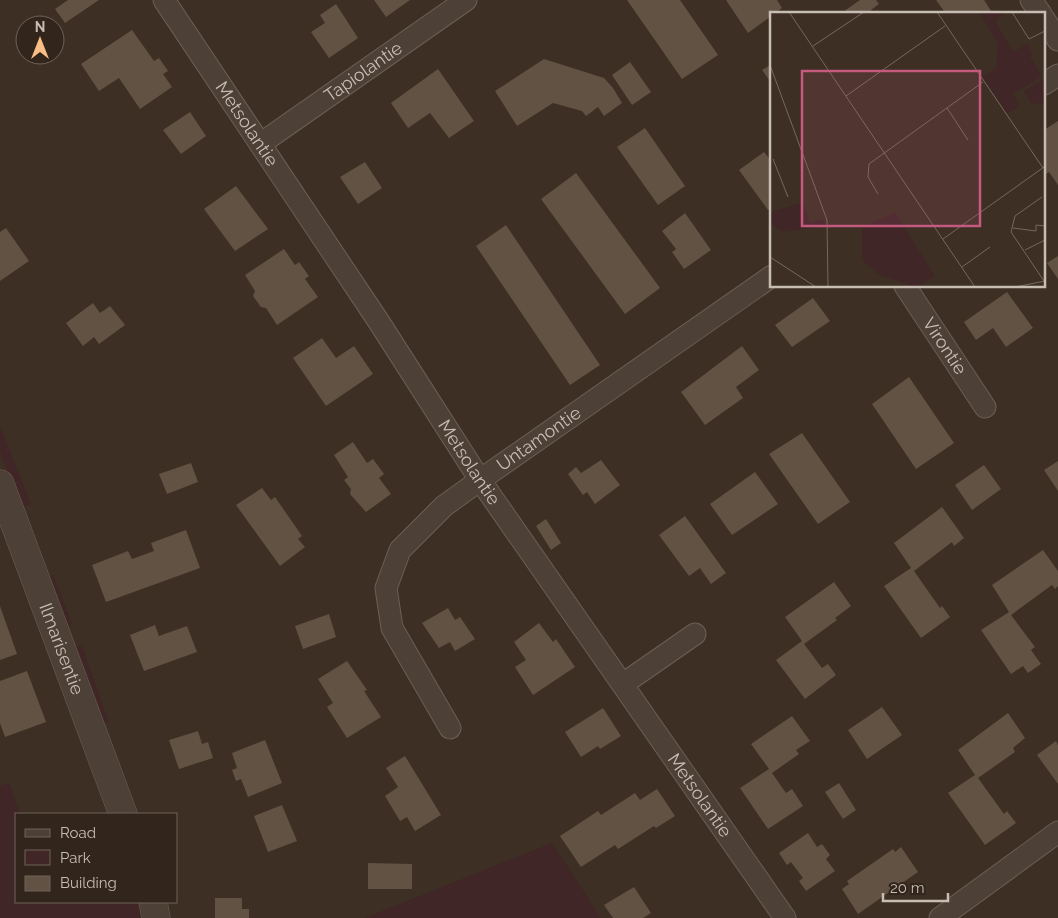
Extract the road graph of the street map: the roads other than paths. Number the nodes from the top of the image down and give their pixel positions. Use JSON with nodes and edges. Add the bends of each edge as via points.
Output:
{"nodes":[{"id":1,"x":164,"y":0,"type":"edge"},
{"id":2,"x":466,"y":0,"type":"edge"},
{"id":3,"x":1031,"y":0,"type":"edge"},
{"id":4,"x":1039,"y":12,"type":"edge"},
{"id":5,"x":1046,"y":22,"type":"edge"},
{"id":6,"x":1058,"y":40,"type":"edge"},
{"id":7,"x":1058,"y":75,"type":"edge"},
{"id":8,"x":1046,"y":83,"type":"edge"},
{"id":9,"x":260,"y":144,"type":"junction"},
{"id":10,"x":770,"y":277,"type":"edge"},
{"id":11,"x":906,"y":288,"type":"edge"},
{"id":12,"x":984,"y":407,"type":"dead end"},
{"id":13,"x":480,"y":480,"type":"junction"},
{"id":14,"x":0,"y":484,"type":"edge"},
{"id":15,"x":695,"y":634,"type":"dead end"},
{"id":16,"x":623,"y":684,"type":"junction"},
{"id":17,"x":450,"y":728,"type":"dead end"},
{"id":18,"x":123,"y":813,"type":"edge"},
{"id":19,"x":1058,"y":832,"type":"edge"},
{"id":20,"x":153,"y":903,"type":"edge"},
{"id":21,"x":156,"y":918,"type":"edge"},
{"id":22,"x":785,"y":918,"type":"edge"},
{"id":23,"x":940,"y":918,"type":"edge"}],
"edges":[{"from":1,"to":9,"type":"street","name":"Metsolantie"},
{"from":2,"to":9,"type":"street","name":"Tapiolantie"},
{"from":3,"to":4,"type":"street"},
{"from":5,"to":6,"type":"street"},
{"from":7,"to":8,"type":"street"},
{"from":9,"to":13,"type":"street","name":"Metsolantie"},
{"from":10,"to":13,"type":"street","name":"Untamontie"},
{"from":11,"to":12,"type":"street","name":"Virontie"},
{"from":13,"to":16,"type":"street","name":"Metsolantie"},
{"from":13,"to":17,"type":"street","name":"Untamontie","via":[[444,506],[400,550],[386,588],[392,628]]},
{"from":14,"to":18,"type":"street","name":"Ilmarisentie"},
{"from":15,"to":16,"type":"street"},
{"from":16,"to":22,"type":"street","name":"Metsolantie"},
{"from":19,"to":23,"type":"street"},
{"from":20,"to":21,"type":"street"}]}
